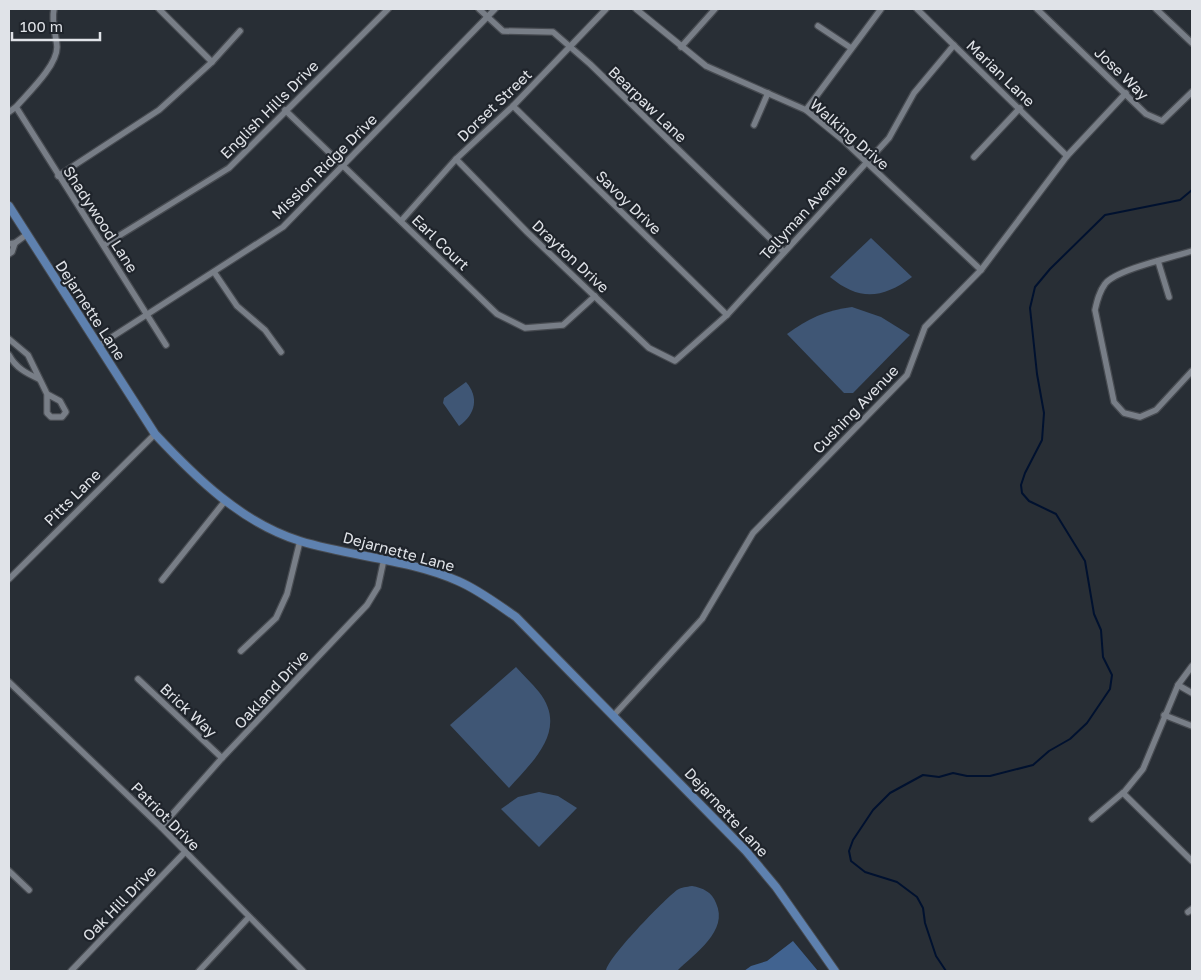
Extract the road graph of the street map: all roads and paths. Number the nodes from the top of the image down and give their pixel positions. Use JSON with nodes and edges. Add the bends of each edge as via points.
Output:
{"nodes":[{"id":1,"x":54,"y":9,"type":"edge"},
{"id":2,"x":159,"y":9,"type":"edge"},
{"id":3,"x":388,"y":9,"type":"edge"},
{"id":4,"x":479,"y":9,"type":"edge"},
{"id":5,"x":495,"y":9,"type":"edge"},
{"id":6,"x":606,"y":9,"type":"edge"},
{"id":7,"x":636,"y":9,"type":"edge"},
{"id":8,"x":715,"y":9,"type":"edge"},
{"id":9,"x":881,"y":9,"type":"edge"},
{"id":10,"x":916,"y":9,"type":"edge"},
{"id":11,"x":1037,"y":9,"type":"edge"},
{"id":12,"x":1156,"y":9,"type":"edge"},
{"id":13,"x":488,"y":16,"type":"junction"},
{"id":14,"x":818,"y":26,"type":"dead end"},
{"id":15,"x":240,"y":31,"type":"dead end"},
{"id":16,"x":1192,"y":42,"type":"edge"},
{"id":17,"x":954,"y":45,"type":"junction"},
{"id":18,"x":681,"y":47,"type":"junction"},
{"id":19,"x":570,"y":48,"type":"junction"},
{"id":20,"x":851,"y":48,"type":"junction"},
{"id":21,"x":212,"y":62,"type":"junction"},
{"id":22,"x":1192,"y":92,"type":"edge"},
{"id":23,"x":768,"y":93,"type":"junction"},
{"id":24,"x":1126,"y":93,"type":"junction"},
{"id":25,"x":513,"y":106,"type":"junction"},
{"id":26,"x":16,"y":107,"type":"junction"},
{"id":27,"x":1020,"y":108,"type":"junction"},
{"id":28,"x":285,"y":110,"type":"junction"},
{"id":29,"x":806,"y":110,"type":"junction"},
{"id":30,"x":9,"y":112,"type":"edge"},
{"id":31,"x":754,"y":125,"type":"dead end"},
{"id":32,"x":974,"y":156,"type":"dead end"},
{"id":33,"x":1067,"y":156,"type":"junction"},
{"id":34,"x":456,"y":159,"type":"junction"},
{"id":35,"x":866,"y":162,"type":"junction"},
{"id":36,"x":343,"y":166,"type":"junction"},
{"id":37,"x":58,"y":176,"type":"junction"},
{"id":38,"x":9,"y":206,"type":"edge"},
{"id":39,"x":401,"y":221,"type":"junction"},
{"id":40,"x":26,"y":235,"type":"junction"},
{"id":41,"x":12,"y":243,"type":"edge"},
{"id":42,"x":104,"y":245,"type":"junction"},
{"id":43,"x":1192,"y":251,"type":"edge"},
{"id":44,"x":784,"y":252,"type":"junction"},
{"id":45,"x":9,"y":254,"type":"edge"},
{"id":46,"x":1158,"y":261,"type":"junction"},
{"id":47,"x":981,"y":270,"type":"junction"},
{"id":48,"x":214,"y":272,"type":"junction"},
{"id":49,"x":596,"y":296,"type":"junction"},
{"id":50,"x":1169,"y":297,"type":"dead end"},
{"id":51,"x":147,"y":314,"type":"junction"},
{"id":52,"x":728,"y":315,"type":"junction"},
{"id":53,"x":9,"y":339,"type":"edge"},
{"id":54,"x":166,"y":345,"type":"dead end"},
{"id":55,"x":98,"y":346,"type":"junction"},
{"id":56,"x":281,"y":352,"type":"dead end"},
{"id":57,"x":9,"y":355,"type":"edge"},
{"id":58,"x":675,"y":361,"type":"joint"},
{"id":59,"x":1192,"y":371,"type":"edge"},
{"id":60,"x":39,"y":379,"type":"junction"},
{"id":61,"x":48,"y":394,"type":"dead end"},
{"id":62,"x":155,"y":434,"type":"junction"},
{"id":63,"x":225,"y":502,"type":"junction"},
{"id":64,"x":300,"y":541,"type":"junction"},
{"id":65,"x":384,"y":559,"type":"junction"},
{"id":66,"x":9,"y":579,"type":"edge"},
{"id":67,"x":162,"y":580,"type":"dead end"},
{"id":68,"x":241,"y":651,"type":"dead end"},
{"id":69,"x":1192,"y":666,"type":"edge"},
{"id":70,"x":138,"y":679,"type":"dead end"},
{"id":71,"x":9,"y":682,"type":"edge"},
{"id":72,"x":1178,"y":685,"type":"junction"},
{"id":73,"x":1192,"y":693,"type":"edge"},
{"id":74,"x":614,"y":715,"type":"junction"},
{"id":75,"x":1164,"y":715,"type":"junction"},
{"id":76,"x":1192,"y":726,"type":"edge"},
{"id":77,"x":222,"y":758,"type":"junction"},
{"id":78,"x":1123,"y":793,"type":"junction"},
{"id":79,"x":1092,"y":819,"type":"dead end"},
{"id":80,"x":161,"y":827,"type":"junction"},
{"id":81,"x":185,"y":852,"type":"junction"},
{"id":82,"x":1192,"y":861,"type":"edge"},
{"id":83,"x":9,"y":871,"type":"edge"},
{"id":84,"x":29,"y":890,"type":"dead end"},
{"id":85,"x":249,"y":918,"type":"junction"},
{"id":86,"x":71,"y":971,"type":"edge"},
{"id":87,"x":199,"y":971,"type":"edge"},
{"id":88,"x":303,"y":971,"type":"edge"},
{"id":89,"x":835,"y":971,"type":"edge"}],
"edges":[{"from":1,"to":26,"type":"street","via":[[57,48],[53,62]]},
{"from":2,"to":21,"type":"street"},
{"from":3,"to":28,"type":"street","name":"English Hills Drive"},
{"from":4,"to":13,"type":"street","name":"Bearpaw Lane"},
{"from":5,"to":13,"type":"street","name":"Mission Ridge Drive"},
{"from":6,"to":19,"type":"street","name":"Dorset Street"},
{"from":7,"to":18,"type":"street","name":"Walking Drive"},
{"from":8,"to":18,"type":"street"},
{"from":9,"to":20,"type":"street"},
{"from":10,"to":17,"type":"street","name":"Marian Lane"},
{"from":11,"to":24,"type":"street","name":"Jose Way"},
{"from":12,"to":16,"type":"street"},
{"from":13,"to":19,"type":"street","name":"Bearpaw Lane","via":[[503,31],[553,32]]},
{"from":13,"to":36,"type":"street","name":"Mission Ridge Drive"},
{"from":14,"to":20,"type":"street"},
{"from":15,"to":21,"type":"street"},
{"from":17,"to":27,"type":"street","name":"Marian Lane"},
{"from":17,"to":35,"type":"street","name":"Tellyman Avenue","via":[[914,93],[889,138]]},
{"from":18,"to":23,"type":"street","name":"Walking Drive","via":[[706,66]]},
{"from":19,"to":25,"type":"street","name":"Dorset Street"},
{"from":19,"to":44,"type":"street","name":"Bearpaw Lane"},
{"from":20,"to":29,"type":"street"},
{"from":21,"to":37,"type":"street","via":[[160,110]]},
{"from":22,"to":24,"type":"street","name":"Jose Way","via":[[1162,121],[1146,114]]},
{"from":23,"to":29,"type":"street","name":"Walking Drive"},
{"from":23,"to":31,"type":"street"},
{"from":24,"to":33,"type":"street","name":"Cushing Avenue"},
{"from":25,"to":34,"type":"street","name":"Dorset Street"},
{"from":25,"to":52,"type":"street","name":"Savoy Drive"},
{"from":26,"to":30,"type":"street"},
{"from":26,"to":37,"type":"street","name":"Shadywood Lane"},
{"from":27,"to":32,"type":"street"},
{"from":27,"to":33,"type":"street","name":"Marian Lane"},
{"from":28,"to":36,"type":"street","name":"Earl Court"},
{"from":28,"to":42,"type":"street","name":"English Hills Drive","via":[[229,168]]},
{"from":29,"to":35,"type":"street","name":"Walking Drive"},
{"from":33,"to":47,"type":"street","name":"Cushing Avenue"},
{"from":34,"to":39,"type":"street","name":"Dorset Street"},
{"from":34,"to":49,"type":"street","name":"Drayton Drive","via":[[527,232]]},
{"from":35,"to":44,"type":"street","name":"Tellyman Avenue"},
{"from":35,"to":47,"type":"street","name":"Walking Drive"},
{"from":36,"to":39,"type":"street","name":"Earl Court"},
{"from":36,"to":48,"type":"street","name":"Mission Ridge Drive","via":[[283,227]]},
{"from":37,"to":42,"type":"street","name":"Shadywood Lane"},
{"from":38,"to":40,"type":"main road","name":"Dejarnette Lane"},
{"from":39,"to":49,"type":"street","name":"Earl Court","via":[[497,314],[525,328],[563,325]]},
{"from":40,"to":41,"type":"street"},
{"from":40,"to":55,"type":"main road","name":"Dejarnette Lane"},
{"from":41,"to":45,"type":"street"},
{"from":42,"to":51,"type":"street","name":"Shadywood Lane"},
{"from":43,"to":46,"type":"street"},
{"from":44,"to":52,"type":"street","name":"Tellyman Avenue"},
{"from":46,"to":50,"type":"street"},
{"from":46,"to":59,"type":"street","via":[[1116,274],[1105,284],[1098,299],[1096,310],[1114,402],[1131,417],[1147,415],[1156,410]]},
{"from":47,"to":74,"type":"street","name":"Cushing Avenue","via":[[925,327],[907,375],[752,533],[702,619]]},
{"from":48,"to":51,"type":"street","name":"Mission Ridge Drive"},
{"from":48,"to":56,"type":"street","via":[[237,306],[265,330]]},
{"from":49,"to":58,"type":"street","name":"Drayton Drive","via":[[649,348]]},
{"from":51,"to":54,"type":"street","name":"Shadywood Lane"},
{"from":51,"to":55,"type":"street","name":"Mission Ridge Drive"},
{"from":52,"to":58,"type":"street","name":"Tellyman Avenue"},
{"from":53,"to":60,"type":"street","via":[[28,355]]},
{"from":55,"to":62,"type":"main road","name":"Dejarnette Lane"},
{"from":57,"to":60,"type":"street","via":[[23,372]]},
{"from":60,"to":61,"type":"street"},
{"from":62,"to":63,"type":"main road","name":"Dejarnette Lane","via":[[184,466]]},
{"from":62,"to":66,"type":"street","name":"Pitts Lane"},
{"from":63,"to":64,"type":"main road","name":"Dejarnette Lane","via":[[261,524]]},
{"from":63,"to":67,"type":"street"},
{"from":64,"to":65,"type":"main road","name":"Dejarnette Lane"},
{"from":64,"to":68,"type":"street","via":[[287,594],[276,618]]},
{"from":65,"to":74,"type":"main road","name":"Dejarnette Lane","via":[[458,581],[488,597],[516,617]]},
{"from":65,"to":77,"type":"street","name":"Oakland Drive","via":[[378,587],[367,605]]},
{"from":69,"to":72,"type":"street"},
{"from":70,"to":77,"type":"street","name":"Brick Way"},
{"from":71,"to":80,"type":"street","name":"Patriot Drive"},
{"from":72,"to":73,"type":"street"},
{"from":72,"to":75,"type":"street"},
{"from":74,"to":89,"type":"main road","name":"Dejarnette Lane","via":[[746,851],[782,895]]},
{"from":75,"to":76,"type":"street"},
{"from":75,"to":78,"type":"street","via":[[1143,769]]},
{"from":77,"to":80,"type":"street","name":"Oakland Drive"},
{"from":78,"to":79,"type":"street"},
{"from":78,"to":82,"type":"street"},
{"from":80,"to":81,"type":"street","name":"Patriot Drive"},
{"from":81,"to":85,"type":"street","name":"Patriot Drive"},
{"from":81,"to":86,"type":"street","name":"Oak Hill Drive"},
{"from":83,"to":84,"type":"street"},
{"from":85,"to":87,"type":"street"},
{"from":85,"to":88,"type":"street","name":"Patriot Drive"}]}
